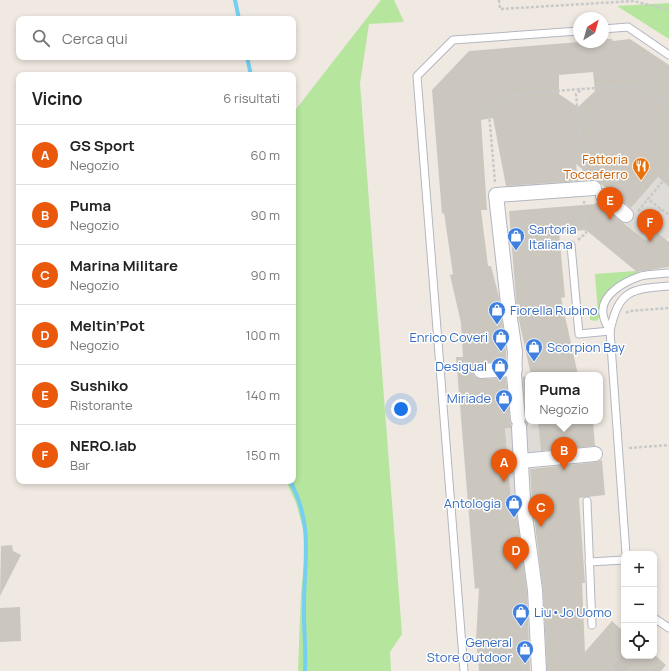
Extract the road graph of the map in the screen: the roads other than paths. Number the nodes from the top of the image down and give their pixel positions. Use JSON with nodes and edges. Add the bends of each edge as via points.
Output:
{"nodes":[{"id":1,"x":609,"y":29,"type":"edge"},
{"id":2,"x":573,"y":31,"type":"edge"},
{"id":3,"x":669,"y":55,"type":"edge"},
{"id":4,"x":626,"y":215,"type":"dead end"},
{"id":5,"x":571,"y":245,"type":"road end"},
{"id":6,"x":669,"y":273,"type":"edge"},
{"id":7,"x":669,"y":286,"type":"edge"},
{"id":8,"x":610,"y":331,"type":"junction"},
{"id":9,"x":514,"y":369,"type":"junction"},
{"id":10,"x":481,"y":371,"type":"dead end"},
{"id":11,"x":595,"y":454,"type":"dead end"},
{"id":12,"x":521,"y":461,"type":"junction"},
{"id":13,"x":587,"y":501,"type":"dead end"},
{"id":14,"x":626,"y":551,"type":"edge"},
{"id":15,"x":621,"y":560,"type":"edge"},
{"id":16,"x":589,"y":562,"type":"junction"},
{"id":17,"x":657,"y":620,"type":"edge"},
{"id":18,"x":592,"y":625,"type":"dead end"},
{"id":19,"x":669,"y":628,"type":"edge"},
{"id":20,"x":464,"y":671,"type":"edge"},
{"id":21,"x":539,"y":671,"type":"edge"}],
"edges":[{"from":1,"to":3,"type":"lane","via":[[628,27]]},
{"from":2,"to":20,"type":"lane","via":[[453,40],[417,76]]},
{"from":4,"to":9,"type":"street","via":[[591,190],[496,195],[508,312],[515,352]]},
{"from":5,"to":8,"type":"lane","via":[[579,334]]},
{"from":6,"to":8,"type":"lane","via":[[642,276],[615,289],[603,309]]},
{"from":7,"to":8,"type":"lane","via":[[641,288],[621,300],[613,315]]},
{"from":8,"to":14,"type":"lane"},
{"from":9,"to":10,"type":"street"},
{"from":9,"to":12,"type":"street"},
{"from":11,"to":12,"type":"street"},
{"from":12,"to":21,"type":"street","via":[[523,501],[535,590]]},
{"from":13,"to":16,"type":"lane"},
{"from":15,"to":16,"type":"lane"},
{"from":16,"to":18,"type":"lane"},
{"from":17,"to":19,"type":"lane"}]}
